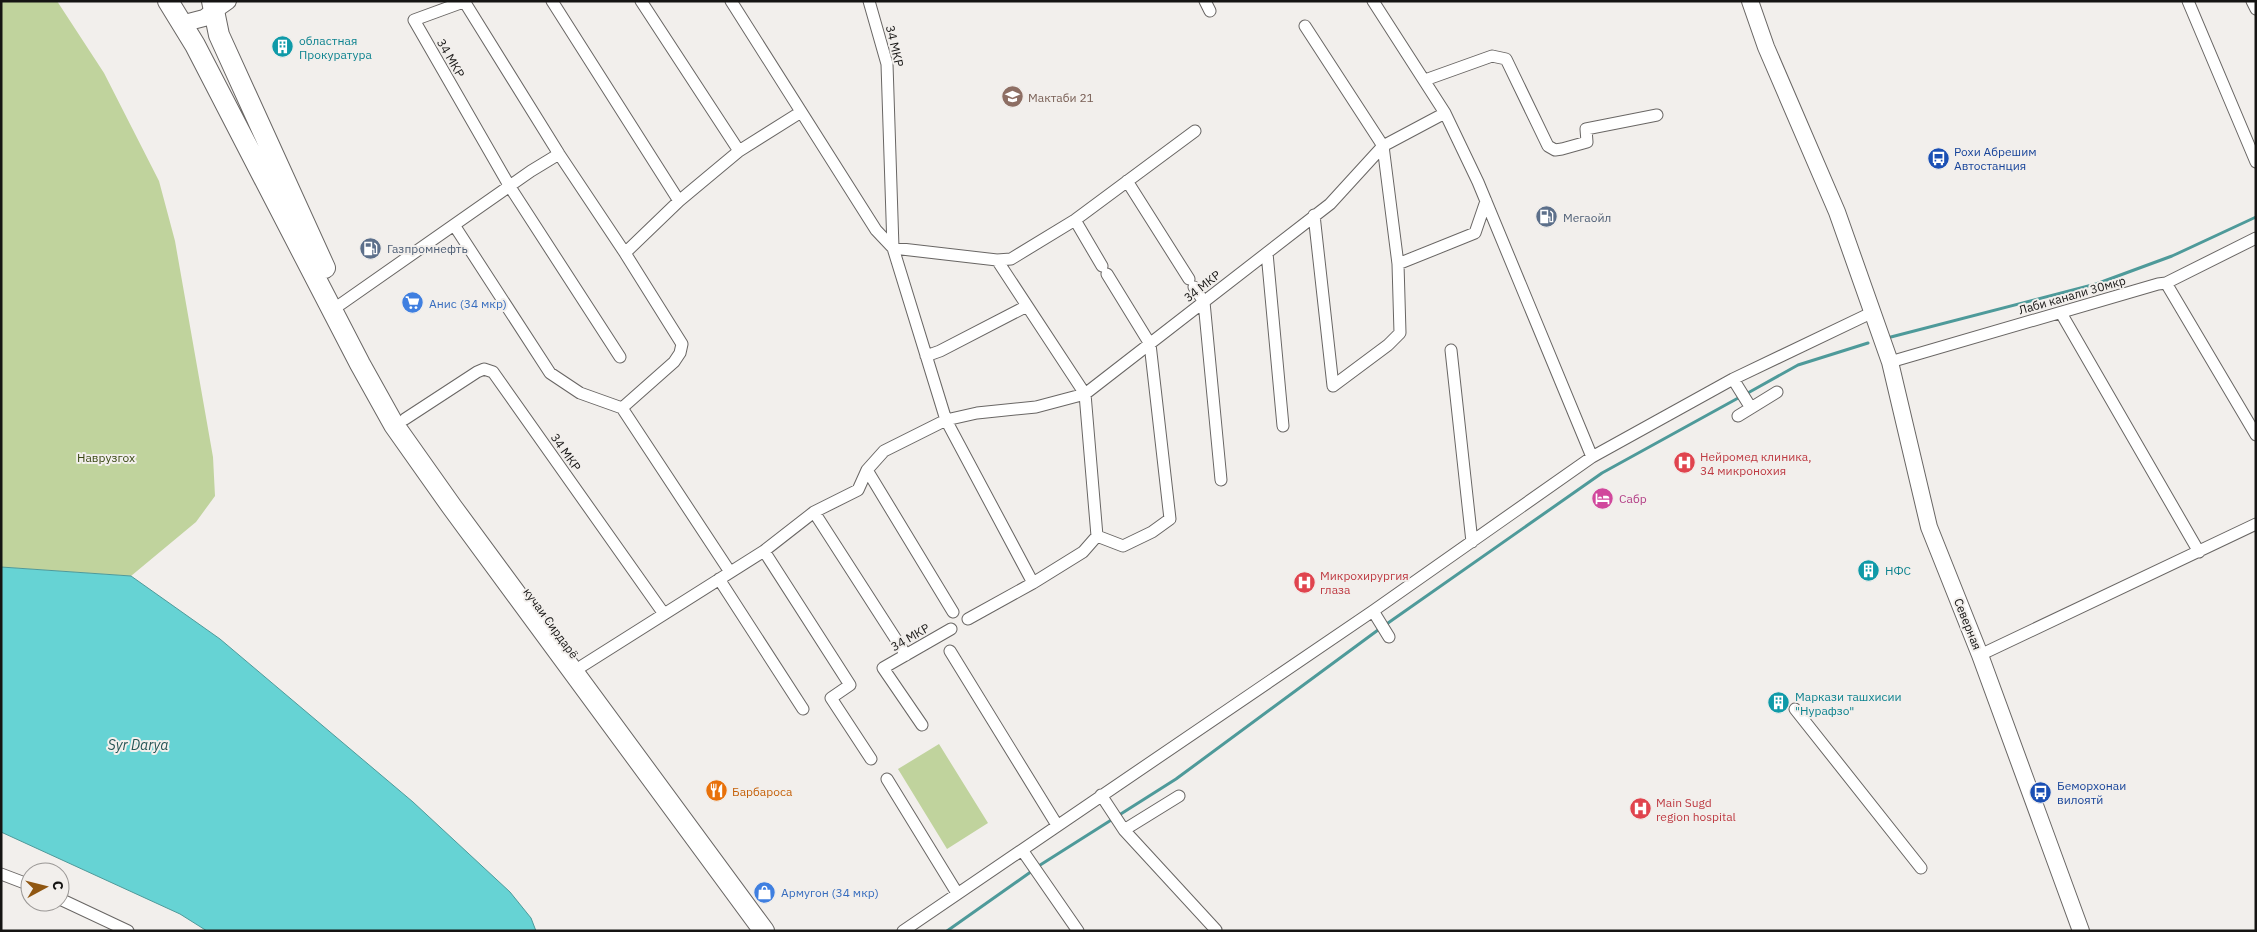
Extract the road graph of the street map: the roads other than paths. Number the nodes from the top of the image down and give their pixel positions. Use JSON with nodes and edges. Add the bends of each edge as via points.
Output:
{"nodes":[{"id":1,"x":168,"y":1,"type":"edge"},
{"id":2,"x":465,"y":1,"type":"edge"},
{"id":3,"x":552,"y":1,"type":"edge"},
{"id":4,"x":641,"y":1,"type":"edge"},
{"id":5,"x":731,"y":1,"type":"edge"},
{"id":6,"x":870,"y":1,"type":"edge"},
{"id":7,"x":1373,"y":1,"type":"edge"},
{"id":8,"x":1750,"y":1,"type":"edge"},
{"id":9,"x":2188,"y":1,"type":"edge"},
{"id":10,"x":2252,"y":1,"type":"edge"},
{"id":11,"x":218,"y":5,"type":"edge"},
{"id":12,"x":2256,"y":9,"type":"edge"},
{"id":13,"x":181,"y":24,"type":"junction"},
{"id":14,"x":1305,"y":26,"type":"dead end"},
{"id":15,"x":1425,"y":80,"type":"junction"},
{"id":16,"x":802,"y":112,"type":"junction"},
{"id":17,"x":1446,"y":113,"type":"junction"},
{"id":18,"x":1656,"y":115,"type":"dead end"},
{"id":19,"x":1195,"y":131,"type":"dead end"},
{"id":20,"x":1383,"y":146,"type":"junction"},
{"id":21,"x":739,"y":151,"type":"junction"},
{"id":22,"x":559,"y":154,"type":"junction"},
{"id":23,"x":2256,"y":162,"type":"edge"},
{"id":24,"x":1127,"y":181,"type":"junction"},
{"id":25,"x":510,"y":187,"type":"junction"},
{"id":26,"x":679,"y":201,"type":"junction"},
{"id":27,"x":1486,"y":201,"type":"junction"},
{"id":28,"x":1314,"y":215,"type":"junction"},
{"id":29,"x":1074,"y":220,"type":"junction"},
{"id":30,"x":454,"y":225,"type":"junction"},
{"id":31,"x":2256,"y":239,"type":"edge"},
{"id":32,"x":894,"y":248,"type":"junction"},
{"id":33,"x":625,"y":253,"type":"junction"},
{"id":34,"x":1267,"y":253,"type":"junction"},
{"id":35,"x":997,"y":260,"type":"junction"},
{"id":36,"x":1398,"y":264,"type":"junction"},
{"id":37,"x":2166,"y":283,"type":"junction"},
{"id":38,"x":1204,"y":302,"type":"junction"},
{"id":39,"x":1027,"y":306,"type":"junction"},
{"id":40,"x":337,"y":307,"type":"junction"},
{"id":41,"x":1871,"y":313,"type":"junction"},
{"id":42,"x":2060,"y":313,"type":"junction"},
{"id":43,"x":1150,"y":344,"type":"junction"},
{"id":44,"x":1451,"y":350,"type":"dead end"},
{"id":45,"x":926,"y":356,"type":"junction"},
{"id":46,"x":620,"y":357,"type":"dead end"},
{"id":47,"x":1890,"y":362,"type":"junction"},
{"id":48,"x":1733,"y":379,"type":"junction"},
{"id":49,"x":1778,"y":392,"type":"dead end"},
{"id":50,"x":1085,"y":394,"type":"junction"},
{"id":51,"x":1746,"y":400,"type":"junction"},
{"id":52,"x":622,"y":408,"type":"junction"},
{"id":53,"x":1738,"y":416,"type":"dead end"},
{"id":54,"x":405,"y":419,"type":"junction"},
{"id":55,"x":946,"y":420,"type":"junction"},
{"id":56,"x":1283,"y":426,"type":"dead end"},
{"id":57,"x":2256,"y":435,"type":"edge"},
{"id":58,"x":1592,"y":457,"type":"junction"},
{"id":59,"x":867,"y":470,"type":"junction"},
{"id":60,"x":1221,"y":480,"type":"dead end"},
{"id":61,"x":814,"y":512,"type":"junction"},
{"id":62,"x":2256,"y":524,"type":"edge"},
{"id":63,"x":1097,"y":536,"type":"junction"},
{"id":64,"x":1472,"y":542,"type":"junction"},
{"id":65,"x":764,"y":551,"type":"junction"},
{"id":66,"x":2199,"y":552,"type":"junction"},
{"id":67,"x":730,"y":572,"type":"junction"},
{"id":68,"x":719,"y":579,"type":"junction"},
{"id":69,"x":1033,"y":583,"type":"junction"},
{"id":70,"x":1373,"y":611,"type":"junction"},
{"id":71,"x":953,"y":612,"type":"dead end"},
{"id":72,"x":664,"y":614,"type":"junction"},
{"id":73,"x":968,"y":619,"type":"dead end"},
{"id":74,"x":951,"y":629,"type":"dead end"},
{"id":75,"x":1389,"y":637,"type":"dead end"},
{"id":76,"x":950,"y":651,"type":"dead end"},
{"id":77,"x":906,"y":655,"type":"junction"},
{"id":78,"x":1980,"y":655,"type":"junction"},
{"id":79,"x":582,"y":666,"type":"junction"},
{"id":80,"x":803,"y":709,"type":"dead end"},
{"id":81,"x":1795,"y":710,"type":"dead end"},
{"id":82,"x":922,"y":725,"type":"dead end"},
{"id":83,"x":871,"y":759,"type":"dead end"},
{"id":84,"x":887,"y":779,"type":"dead end"},
{"id":85,"x":1101,"y":795,"type":"junction"},
{"id":86,"x":1179,"y":796,"type":"dead end"},
{"id":87,"x":1058,"y":826,"type":"junction"},
{"id":88,"x":1124,"y":830,"type":"junction"},
{"id":89,"x":1022,"y":850,"type":"junction"},
{"id":90,"x":1921,"y":868,"type":"dead end"},
{"id":91,"x":1,"y":874,"type":"edge"},
{"id":92,"x":20,"y":881,"type":"edge"},
{"id":93,"x":957,"y":893,"type":"junction"},
{"id":94,"x":70,"y":904,"type":"edge"},
{"id":95,"x":1216,"y":930,"type":"edge"},
{"id":96,"x":128,"y":931,"type":"edge"},
{"id":97,"x":764,"y":931,"type":"edge"},
{"id":98,"x":778,"y":931,"type":"edge"},
{"id":99,"x":903,"y":931,"type":"edge"},
{"id":100,"x":1078,"y":931,"type":"edge"},
{"id":101,"x":2082,"y":931,"type":"edge"}],
"edges":[{"from":1,"to":13,"type":"highway"},
{"from":2,"to":22,"type":"street"},
{"from":2,"to":25,"type":"street","name":"34 МКР","via":[[414,20]]},
{"from":3,"to":26,"type":"street"},
{"from":4,"to":21,"type":"street"},
{"from":5,"to":16,"type":"street","name":"34 МКР"},
{"from":6,"to":32,"type":"street","name":"34 МКР","via":[[887,64]]},
{"from":7,"to":15,"type":"street"},
{"from":8,"to":41,"type":"main road","name":"Северная","via":[[1766,47],[1837,212]]},
{"from":9,"to":23,"type":"street"},
{"from":10,"to":12,"type":"street"},
{"from":11,"to":13,"type":"main road","via":[[198,21]]},
{"from":11,"to":40,"type":"highway","via":[[219,35]]},
{"from":13,"to":40,"type":"highway"},
{"from":14,"to":20,"type":"street"},
{"from":15,"to":17,"type":"street"},
{"from":15,"to":18,"type":"street","via":[[1492,56],[1506,59],[1548,146],[1556,150],[1587,142],[1586,129]]},
{"from":16,"to":21,"type":"street"},
{"from":16,"to":32,"type":"street","name":"34 МКР","via":[[876,230]]},
{"from":17,"to":20,"type":"street","name":"34 МКР"},
{"from":17,"to":27,"type":"street"},
{"from":19,"to":24,"type":"street"},
{"from":20,"to":28,"type":"street","name":"34 МКР","via":[[1330,204]]},
{"from":20,"to":36,"type":"street"},
{"from":21,"to":26,"type":"street"},
{"from":22,"to":25,"type":"street"},
{"from":22,"to":33,"type":"street"},
{"from":24,"to":29,"type":"street"},
{"from":24,"to":38,"type":"street"},
{"from":25,"to":30,"type":"street"},
{"from":25,"to":46,"type":"street","name":"34 МКР"},
{"from":26,"to":33,"type":"street"},
{"from":27,"to":36,"type":"street","via":[[1475,233]]},
{"from":27,"to":58,"type":"street"},
{"from":28,"to":34,"type":"street","name":"34 МКР"},
{"from":28,"to":36,"type":"street","via":[[1333,386],[1400,333]]},
{"from":29,"to":35,"type":"street","via":[[1011,259]]},
{"from":29,"to":43,"type":"street"},
{"from":30,"to":40,"type":"street"},
{"from":30,"to":52,"type":"street","via":[[550,373],[580,393]]},
{"from":31,"to":37,"type":"street","name":"Лаби канали 30мкр"},
{"from":32,"to":35,"type":"street"},
{"from":32,"to":45,"type":"street","name":"34 МКР"},
{"from":33,"to":52,"type":"street","via":[[682,344],[674,362]]},
{"from":34,"to":38,"type":"street","name":"34 МКР"},
{"from":34,"to":56,"type":"street"},
{"from":35,"to":39,"type":"street"},
{"from":37,"to":42,"type":"street","name":"Лаби канали 30мкр"},
{"from":37,"to":57,"type":"street"},
{"from":38,"to":43,"type":"street","name":"34 МКР"},
{"from":38,"to":60,"type":"street"},
{"from":39,"to":45,"type":"street"},
{"from":39,"to":50,"type":"street"},
{"from":40,"to":54,"type":"highway","name":"кучаи Сирдарё"},
{"from":40,"to":97,"type":"highway","via":[[394,425]]},
{"from":41,"to":47,"type":"main road","name":"Северная"},
{"from":41,"to":48,"type":"street"},
{"from":42,"to":47,"type":"street","name":"Лаби канали 30мкр"},
{"from":42,"to":66,"type":"street"},
{"from":43,"to":50,"type":"street","name":"34 МКР"},
{"from":43,"to":63,"type":"street","via":[[1170,519],[1123,546]]},
{"from":44,"to":64,"type":"street"},
{"from":45,"to":55,"type":"street","name":"34 МКР"},
{"from":47,"to":78,"type":"main road","name":"Северная","via":[[1929,527]]},
{"from":48,"to":51,"type":"street"},
{"from":48,"to":58,"type":"street"},
{"from":49,"to":51,"type":"street"},
{"from":50,"to":55,"type":"street","via":[[1036,407]]},
{"from":50,"to":63,"type":"street"},
{"from":51,"to":53,"type":"street"},
{"from":52,"to":67,"type":"street"},
{"from":54,"to":72,"type":"street","name":"34 МКР","via":[[477,372],[484,369],[493,372]]},
{"from":54,"to":79,"type":"highway","name":"кучаи Сирдарё"},
{"from":55,"to":59,"type":"street","via":[[884,451]]},
{"from":55,"to":69,"type":"street","name":"34 МКР"},
{"from":58,"to":64,"type":"street"},
{"from":59,"to":61,"type":"street","via":[[858,490]]},
{"from":59,"to":71,"type":"street"},
{"from":61,"to":65,"type":"street"},
{"from":61,"to":77,"type":"street"},
{"from":62,"to":66,"type":"street"},
{"from":63,"to":69,"type":"street","via":[[1083,552]]},
{"from":64,"to":70,"type":"street"},
{"from":65,"to":67,"type":"street"},
{"from":65,"to":83,"type":"street","via":[[850,685],[831,698]]},
{"from":66,"to":78,"type":"street"},
{"from":67,"to":68,"type":"street"},
{"from":68,"to":72,"type":"street"},
{"from":68,"to":80,"type":"street"},
{"from":69,"to":73,"type":"street"},
{"from":70,"to":75,"type":"street"},
{"from":70,"to":85,"type":"street"},
{"from":72,"to":79,"type":"street"},
{"from":74,"to":77,"type":"street","name":"34 МКР"},
{"from":76,"to":87,"type":"street"},
{"from":77,"to":82,"type":"street","name":"34 МКР","via":[[883,668]]},
{"from":78,"to":101,"type":"main road","name":"Северная"},
{"from":79,"to":98,"type":"highway","name":"кучаи Сирдарё"},
{"from":81,"to":90,"type":"street"},
{"from":84,"to":93,"type":"street"},
{"from":85,"to":87,"type":"street"},
{"from":85,"to":88,"type":"street"},
{"from":86,"to":88,"type":"street"},
{"from":87,"to":89,"type":"street"},
{"from":88,"to":95,"type":"street"},
{"from":89,"to":93,"type":"street"},
{"from":89,"to":100,"type":"street"},
{"from":91,"to":92,"type":"street"},
{"from":93,"to":99,"type":"street"},
{"from":94,"to":96,"type":"street"}]}
